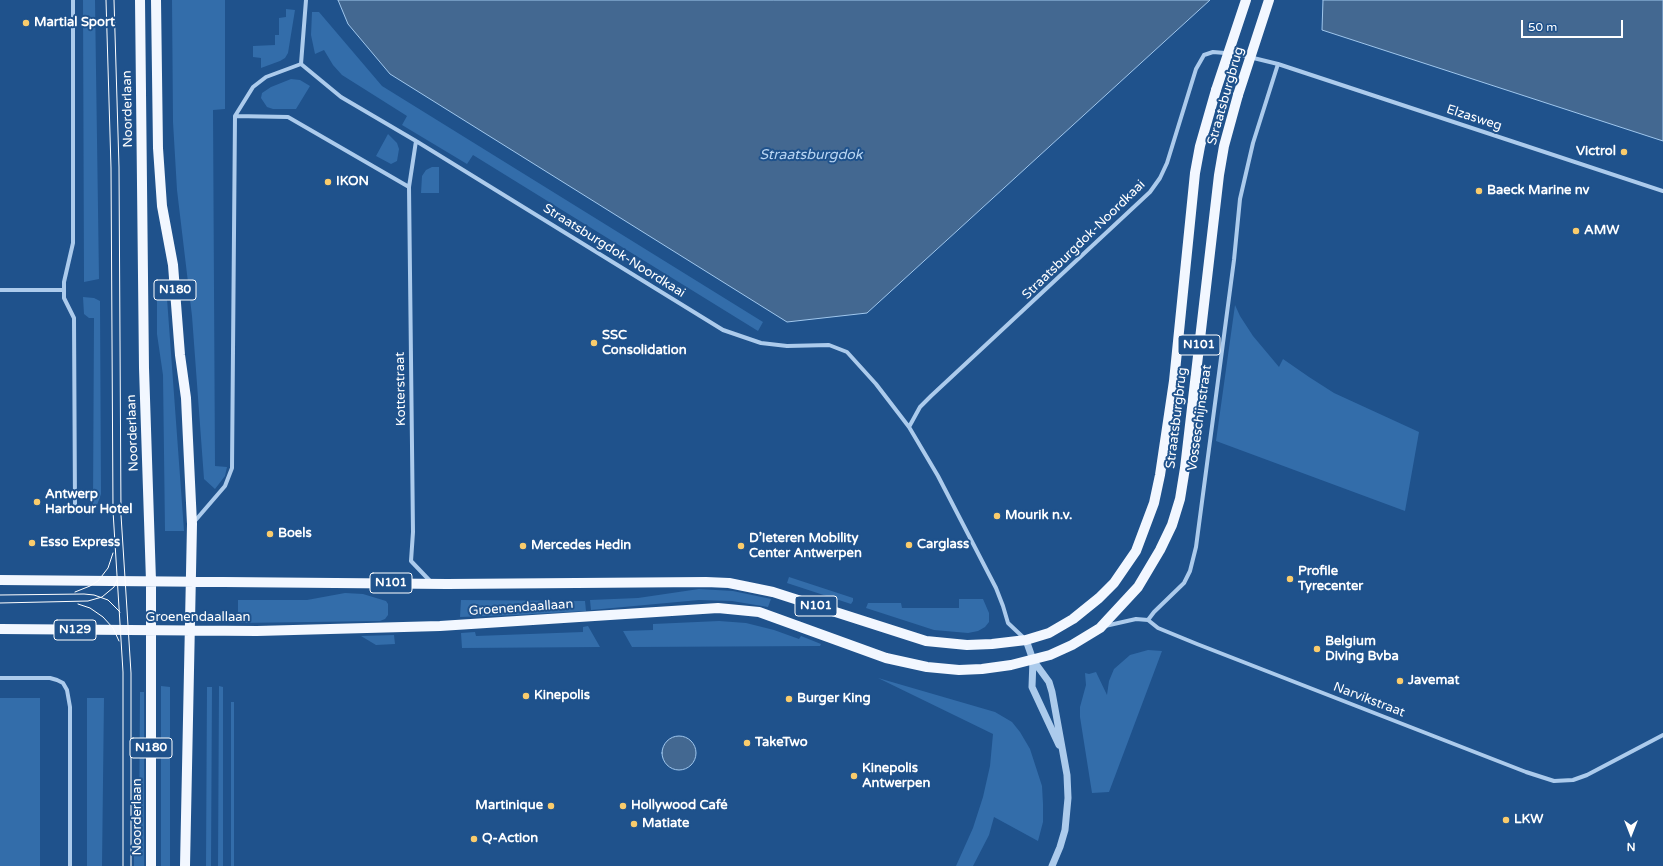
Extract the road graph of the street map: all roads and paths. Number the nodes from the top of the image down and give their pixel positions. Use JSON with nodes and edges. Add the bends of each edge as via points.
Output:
{"nodes":[{"id":1,"x":72,"y":0,"type":"edge"},
{"id":2,"x":140,"y":0,"type":"edge"},
{"id":3,"x":156,"y":0,"type":"edge"},
{"id":4,"x":306,"y":0,"type":"edge"},
{"id":5,"x":1246,"y":0,"type":"edge"},
{"id":6,"x":1269,"y":0,"type":"edge"},
{"id":7,"x":301,"y":64,"type":"junction"},
{"id":8,"x":1278,"y":64,"type":"junction"},
{"id":9,"x":235,"y":116,"type":"junction"},
{"id":10,"x":416,"y":141,"type":"junction"},
{"id":11,"x":409,"y":187,"type":"junction"},
{"id":12,"x":1663,"y":191,"type":"edge"},
{"id":13,"x":0,"y":290,"type":"edge"},
{"id":14,"x":64,"y":290,"type":"junction"},
{"id":15,"x":909,"y":427,"type":"junction"},
{"id":16,"x":75,"y":506,"type":"dead end"},
{"id":17,"x":192,"y":524,"type":"junction"},
{"id":18,"x":0,"y":580,"type":"edge"},
{"id":19,"x":151,"y":581,"type":"junction"},
{"id":20,"x":191,"y":582,"type":"junction"},
{"id":21,"x":432,"y":583,"type":"junction"},
{"id":22,"x":1148,"y":620,"type":"junction"},
{"id":23,"x":1100,"y":628,"type":"junction"},
{"id":24,"x":0,"y":629,"type":"edge"},
{"id":25,"x":151,"y":630,"type":"junction"},
{"id":26,"x":190,"y":631,"type":"junction"},
{"id":27,"x":1026,"y":640,"type":"junction"},
{"id":28,"x":1033,"y":660,"type":"junction"},
{"id":29,"x":0,"y":678,"type":"edge"},
{"id":30,"x":1663,"y":735,"type":"edge"},
{"id":31,"x":1064,"y":757,"type":"junction"},
{"id":32,"x":70,"y":866,"type":"edge"},
{"id":33,"x":151,"y":866,"type":"edge"},
{"id":34,"x":185,"y":866,"type":"edge"},
{"id":35,"x":1052,"y":866,"type":"edge"}],
"edges":[{"from":1,"to":14,"type":"street","via":[[74,243]]},
{"from":2,"to":19,"type":"main road","name":"Noorderlaan","number":"N180","via":[[144,368]]},
{"from":3,"to":17,"type":"main road","number":"N180","via":[[158,148],[162,206],[173,265],[186,398]]},
{"from":4,"to":7,"type":"street"},
{"from":5,"to":27,"type":"main road","name":"Straatsburgbrug","number":"N101","bridge":true,"via":[[1210,110],[1196,166],[1174,381],[1156,496],[1146,527],[1136,551],[1100,598],[1073,619],[1049,632]]},
{"from":6,"to":23,"type":"main road","name":"Straatsburgbrug","number":"N101","bridge":true,"via":[[1224,146],[1180,498],[1172,525],[1138,587]]},
{"from":7,"to":9,"type":"street","via":[[266,76],[253,86]]},
{"from":7,"to":10,"type":"street","name":"Straatsburgdok-Noordkaai","via":[[341,96]]},
{"from":8,"to":12,"type":"street","name":"Elzasweg"},
{"from":8,"to":15,"type":"street","name":"Straatsburgdok-Noordkaai","via":[[1237,54],[1213,52],[1204,55],[1196,69],[1167,163],[1150,192],[931,396],[920,407]]},
{"from":8,"to":22,"type":"street","name":"Vosseschijnstraat","via":[[1253,143],[1240,199],[1196,547],[1184,583]]},
{"from":9,"to":11,"type":"street","via":[[288,117]]},
{"from":9,"to":17,"type":"street","via":[[232,468],[225,486]]},
{"from":10,"to":11,"type":"street"},
{"from":10,"to":15,"type":"street","name":"Straatsburgdok-Noordkaai","via":[[723,330],[761,343],[787,346],[830,344],[847,352]]},
{"from":11,"to":21,"type":"street","name":"Kotterstraat","via":[[413,532],[411,560]]},
{"from":13,"to":14,"type":"street"},
{"from":14,"to":16,"type":"street","via":[[64,298],[74,318]]},
{"from":15,"to":27,"type":"street","via":[[938,476],[992,581],[1008,623]]},
{"from":17,"to":20,"type":"main road","number":"N180"},
{"from":18,"to":19,"type":"main road","name":"Groenendaallaan"},
{"from":19,"to":20,"type":"main road","name":"Groenendaallaan"},
{"from":19,"to":25,"type":"main road","name":"Noorderlaan","number":"N180"},
{"from":20,"to":21,"type":"main road","name":"Groenendaallaan","number":"N101"},
{"from":20,"to":26,"type":"main road","number":"N180"},
{"from":21,"to":27,"type":"main road","name":"Groenendaallaan","number":"N101","via":[[729,583],[773,592],[926,641],[967,645]]},
{"from":22,"to":23,"type":"street","via":[[1136,619]]},
{"from":22,"to":30,"type":"street","name":"Narvikstraat","via":[[1158,628],[1191,642],[1554,781],[1573,780],[1587,775]]},
{"from":23,"to":28,"type":"main road","name":"Straatsburgbrug","number":"N101","via":[[1072,645]]},
{"from":24,"to":25,"type":"main road","name":"Groenendaallaan","number":"N129"},
{"from":25,"to":26,"type":"main road","name":"Groenendaallaan"},
{"from":25,"to":33,"type":"main road","name":"Noorderlaan","number":"N180"},
{"from":26,"to":28,"type":"main road","name":"Groenendaallaan","number":"N101","via":[[440,626],[718,608],[775,616],[886,658],[920,666],[975,670]]},
{"from":26,"to":34,"type":"main road","number":"N180"},
{"from":27,"to":28,"type":"street"},
{"from":28,"to":31,"type":"street","via":[[1049,682]]},
{"from":28,"to":31,"type":"street","via":[[1032,687]]},
{"from":29,"to":32,"type":"street","via":[[50,678],[63,683],[67,690],[70,708]]},
{"from":31,"to":35,"type":"street","via":[[1068,798],[1065,830]]}]}
